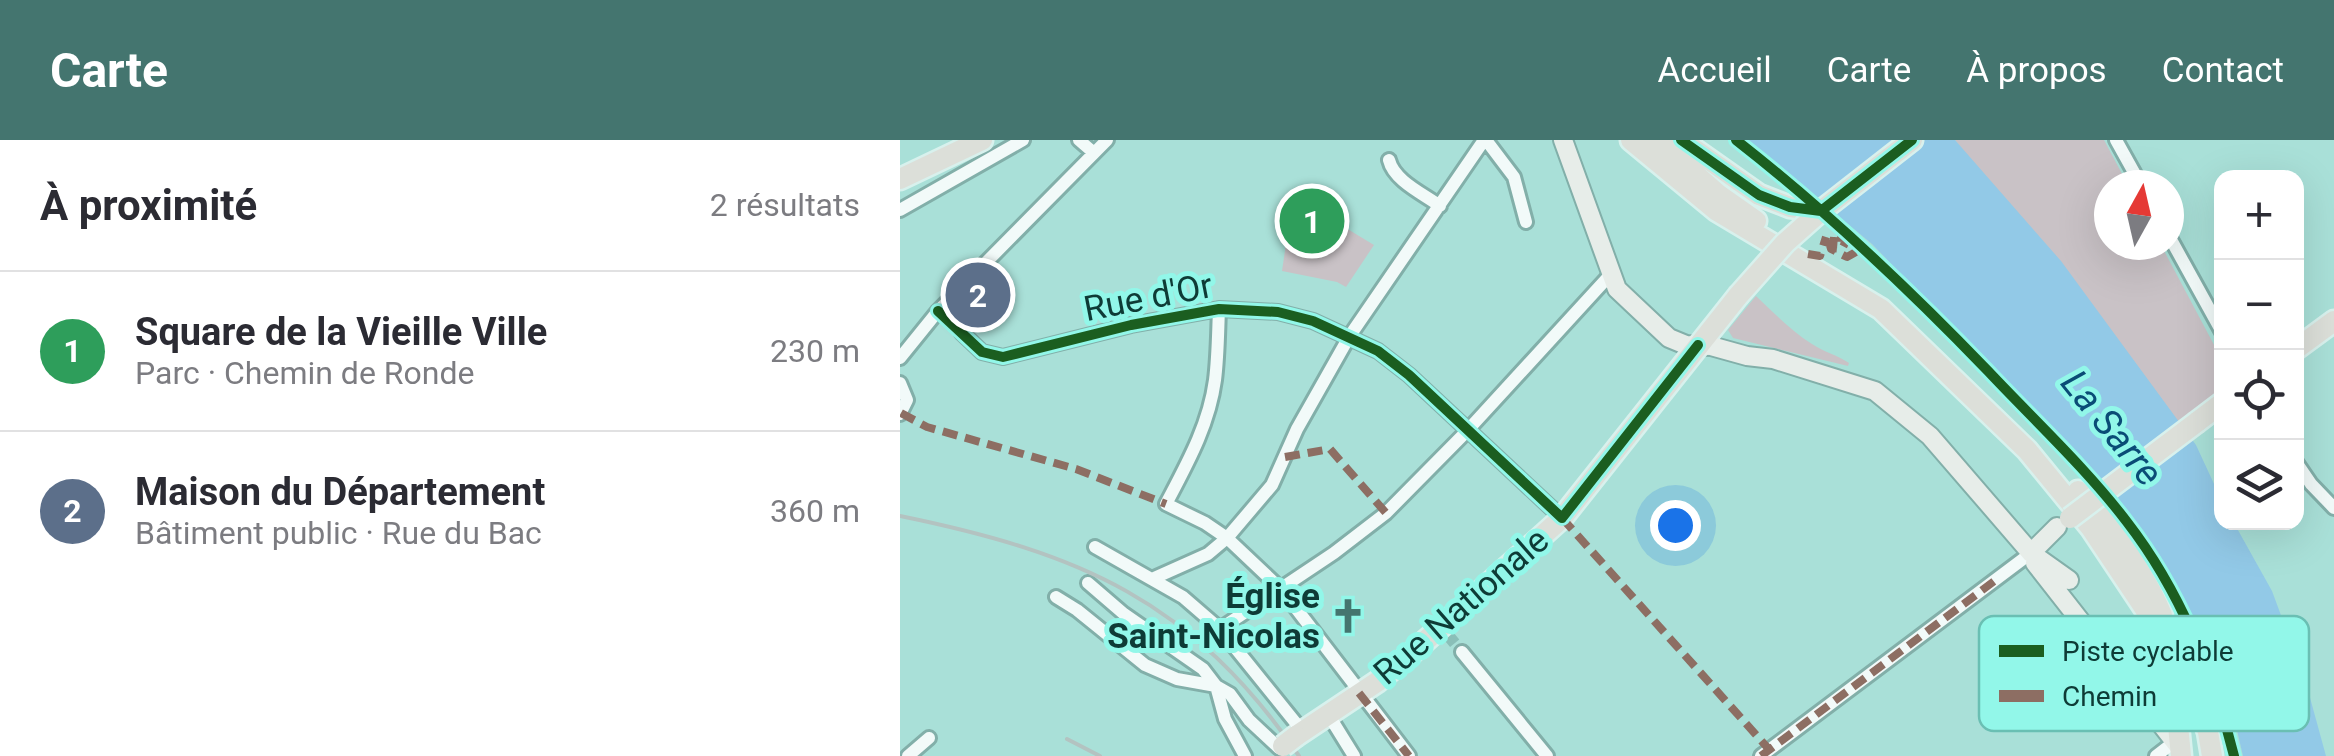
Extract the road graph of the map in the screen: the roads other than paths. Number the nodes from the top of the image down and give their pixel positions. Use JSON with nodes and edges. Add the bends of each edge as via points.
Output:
{"nodes":[{"id":1,"x":982,"y":140,"type":"edge"},
{"id":2,"x":1024,"y":140,"type":"edge"},
{"id":3,"x":1079,"y":140,"type":"edge"},
{"id":4,"x":1107,"y":140,"type":"edge"},
{"id":5,"x":1485,"y":140,"type":"edge"},
{"id":6,"x":1563,"y":140,"type":"edge"},
{"id":7,"x":1632,"y":140,"type":"edge"},
{"id":8,"x":1656,"y":140,"type":"edge"},
{"id":9,"x":1682,"y":140,"type":"edge"},
{"id":10,"x":1912,"y":140,"type":"edge"},
{"id":11,"x":2122,"y":142,"type":"edge"},
{"id":12,"x":1094,"y":153,"type":"junction"},
{"id":13,"x":1390,"y":160,"type":"dead end"},
{"id":14,"x":2134,"y":170,"type":"edge"},
{"id":15,"x":900,"y":179,"type":"edge"},
{"id":16,"x":1440,"y":206,"type":"junction"},
{"id":17,"x":900,"y":210,"type":"edge"},
{"id":18,"x":1821,"y":211,"type":"junction"},
{"id":19,"x":1526,"y":222,"type":"dead end"},
{"id":20,"x":2182,"y":260,"type":"edge"},
{"id":21,"x":1610,"y":274,"type":"junction"},
{"id":22,"x":1219,"y":309,"type":"junction"},
{"id":23,"x":2214,"y":318,"type":"edge"},
{"id":24,"x":2334,"y":321,"type":"edge"},
{"id":25,"x":962,"y":333,"type":"tunnel mouth"},
{"id":26,"x":1349,"y":337,"type":"junction"},
{"id":27,"x":2304,"y":343,"type":"edge"},
{"id":28,"x":1698,"y":345,"type":"junction"},
{"id":29,"x":900,"y":358,"type":"edge"},
{"id":30,"x":900,"y":383,"type":"edge"},
{"id":31,"x":2214,"y":409,"type":"edge"},
{"id":32,"x":900,"y":414,"type":"edge"},
{"id":33,"x":1467,"y":431,"type":"junction"},
{"id":34,"x":2304,"y":474,"type":"edge"},
{"id":35,"x":2334,"y":508,"type":"edge"},
{"id":36,"x":1562,"y":518,"type":"junction"},
{"id":37,"x":2063,"y":523,"type":"joint"},
{"id":38,"x":1227,"y":538,"type":"junction"},
{"id":39,"x":1095,"y":547,"type":"dead end"},
{"id":40,"x":2031,"y":553,"type":"junction"},
{"id":41,"x":1152,"y":579,"type":"junction"},
{"id":42,"x":2069,"y":580,"type":"dead end"},
{"id":43,"x":1088,"y":584,"type":"dead end"},
{"id":44,"x":1282,"y":590,"type":"junction"},
{"id":45,"x":1056,"y":598,"type":"dead end"},
{"id":46,"x":2078,"y":616,"type":"edge"},
{"id":47,"x":2149,"y":616,"type":"edge"},
{"id":48,"x":2162,"y":616,"type":"edge"},
{"id":49,"x":1220,"y":630,"type":"junction"},
{"id":50,"x":1462,"y":652,"type":"tunnel mouth"},
{"id":51,"x":1216,"y":686,"type":"junction"},
{"id":52,"x":1359,"y":693,"type":"junction"},
{"id":53,"x":1328,"y":714,"type":"junction"},
{"id":54,"x":2208,"y":731,"type":"edge"},
{"id":55,"x":928,"y":738,"type":"dead end"},
{"id":56,"x":2179,"y":738,"type":"edge"},
{"id":57,"x":1286,"y":744,"type":"edge"},
{"id":58,"x":1768,"y":754,"type":"edge"},
{"id":59,"x":908,"y":756,"type":"edge"},
{"id":60,"x":1244,"y":756,"type":"edge"},
{"id":61,"x":1354,"y":756,"type":"edge"},
{"id":62,"x":1409,"y":756,"type":"edge"},
{"id":63,"x":1547,"y":756,"type":"edge"},
{"id":64,"x":2146,"y":756,"type":"edge"},
{"id":65,"x":2156,"y":756,"type":"edge"},
{"id":66,"x":2212,"y":756,"type":"edge"}],
"edges":[{"from":1,"to":15,"type":"main road"},
{"from":2,"to":17,"type":"street"},
{"from":3,"to":12,"type":"street"},
{"from":4,"to":12,"type":"street"},
{"from":5,"to":16,"type":"street"},
{"from":5,"to":19,"type":"street","via":[[1514,178]]},
{"from":6,"to":21,"type":"street"},
{"from":7,"to":47,"type":"main road","via":[[1717,212],[1881,309],[2027,450],[2092,528]]},
{"from":8,"to":48,"type":"main road","via":[[1754,220],[1888,300],[2092,506]]},
{"from":9,"to":18,"type":"main road","via":[[1778,204]]},
{"from":10,"to":18,"type":"main road"},
{"from":11,"to":14,"type":"street"},
{"from":12,"to":29,"type":"street"},
{"from":13,"to":16,"type":"street","via":[[1397,176]]},
{"from":16,"to":26,"type":"street"},
{"from":18,"to":28,"type":"main road","bridge":true,"via":[[1772,256]]},
{"from":20,"to":23,"type":"street"},
{"from":21,"to":28,"type":"street","via":[[1624,298],[1668,338]]},
{"from":21,"to":33,"type":"street"},
{"from":22,"to":25,"type":"street","name":"Rue d'Or","via":[[1003,357],[982,352]]},
{"from":22,"to":26,"type":"street","name":"Rue d'Or","via":[[1278,312]]},
{"from":22,"to":38,"type":"street","via":[[1208,410],[1166,504]]},
{"from":24,"to":27,"type":"main road"},
{"from":26,"to":33,"type":"street","name":"Rue d'Or","via":[[1409,374]]},
{"from":26,"to":38,"type":"street","via":[[1272,485]]},
{"from":28,"to":36,"type":"main road","name":"Rue Nationale"},
{"from":28,"to":40,"type":"street","via":[[1773,359],[1875,391],[1930,436]]},
{"from":30,"to":32,"type":"street","via":[[908,400]]},
{"from":31,"to":37,"type":"main road","bridge":true},
{"from":33,"to":36,"type":"street","name":"Rue d'Or"},
{"from":33,"to":44,"type":"street","via":[[1386,513]]},
{"from":34,"to":35,"type":"street"},
{"from":36,"to":52,"type":"main road","name":"Rue Nationale","via":[[1444,630]]},
{"from":37,"to":40,"type":"street"},
{"from":38,"to":41,"type":"street"},
{"from":38,"to":44,"type":"street"},
{"from":39,"to":41,"type":"street"},
{"from":40,"to":42,"type":"street"},
{"from":40,"to":46,"type":"street"},
{"from":40,"to":58,"type":"street"},
{"from":41,"to":49,"type":"street"},
{"from":43,"to":51,"type":"street","via":[[1203,669]]},
{"from":44,"to":49,"type":"street"},
{"from":44,"to":52,"type":"street"},
{"from":45,"to":51,"type":"street","via":[[1145,664],[1177,680]]},
{"from":49,"to":57,"type":"street"},
{"from":50,"to":63,"type":"street"},
{"from":51,"to":57,"type":"street","via":[[1249,720]]},
{"from":51,"to":60,"type":"street"},
{"from":52,"to":53,"type":"main road","name":"Rue Nationale"},
{"from":52,"to":62,"type":"street"},
{"from":53,"to":57,"type":"main road","name":"Rue Nationale"},
{"from":53,"to":61,"type":"street"},
{"from":54,"to":66,"type":"main road"},
{"from":55,"to":59,"type":"street"},
{"from":56,"to":64,"type":"street"},
{"from":56,"to":65,"type":"street"}]}
